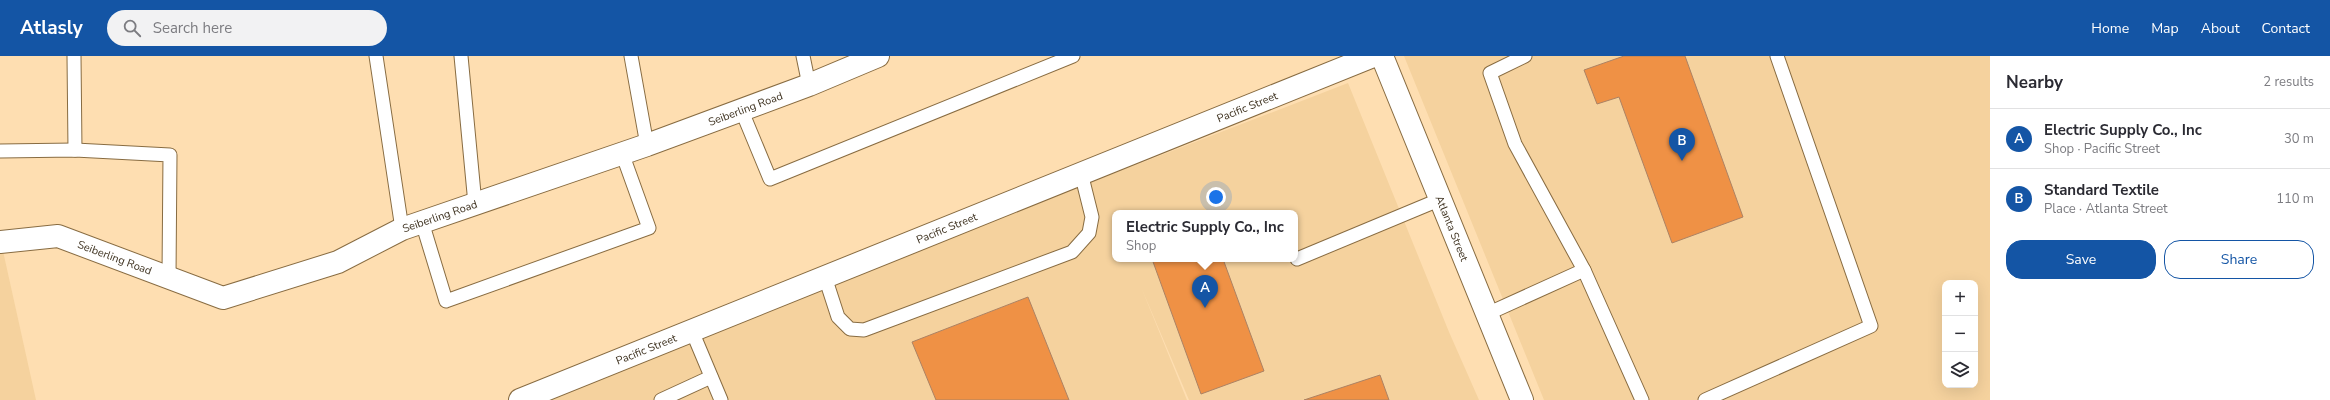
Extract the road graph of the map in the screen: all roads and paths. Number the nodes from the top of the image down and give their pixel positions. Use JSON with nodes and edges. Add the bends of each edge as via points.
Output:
{"nodes":[{"id":1,"x":74,"y":56,"type":"edge"},
{"id":2,"x":376,"y":56,"type":"edge"},
{"id":3,"x":461,"y":56,"type":"edge"},
{"id":4,"x":632,"y":56,"type":"edge"},
{"id":5,"x":803,"y":56,"type":"edge"},
{"id":6,"x":878,"y":56,"type":"edge"},
{"id":7,"x":1073,"y":56,"type":"edge"},
{"id":8,"x":1373,"y":56,"type":"edge"},
{"id":9,"x":1382,"y":56,"type":"edge"},
{"id":10,"x":1525,"y":56,"type":"edge"},
{"id":11,"x":1777,"y":56,"type":"edge"},
{"id":12,"x":809,"y":85,"type":"junction"},
{"id":13,"x":741,"y":109,"type":"junction"},
{"id":14,"x":647,"y":145,"type":"junction"},
{"id":15,"x":75,"y":150,"type":"junction"},
{"id":16,"x":0,"y":151,"type":"edge"},
{"id":17,"x":622,"y":153,"type":"junction"},
{"id":18,"x":1081,"y":173,"type":"junction"},
{"id":19,"x":1441,"y":200,"type":"junction"},
{"id":20,"x":475,"y":204,"type":"junction"},
{"id":21,"x":412,"y":226,"type":"junction"},
{"id":22,"x":0,"y":242,"type":"edge"},
{"id":23,"x":1298,"y":259,"type":"edge"},
{"id":24,"x":1584,"y":270,"type":"junction"},
{"id":25,"x":169,"y":276,"type":"junction"},
{"id":26,"x":824,"y":277,"type":"junction"},
{"id":27,"x":1487,"y":314,"type":"junction"},
{"id":28,"x":692,"y":331,"type":"junction"},
{"id":29,"x":711,"y":377,"type":"junction"},
{"id":30,"x":552,"y":394,"type":"edge"},
{"id":31,"x":520,"y":400,"type":"edge"},
{"id":32,"x":661,"y":400,"type":"edge"},
{"id":33,"x":721,"y":400,"type":"edge"},
{"id":34,"x":1522,"y":400,"type":"edge"},
{"id":35,"x":1642,"y":400,"type":"edge"},
{"id":36,"x":1705,"y":400,"type":"edge"}],
"edges":[{"from":1,"to":15,"type":"lane"},
{"from":2,"to":21,"type":"lane"},
{"from":3,"to":20,"type":"lane"},
{"from":4,"to":14,"type":"lane"},
{"from":5,"to":12,"type":"lane"},
{"from":6,"to":12,"type":"street","name":"Seiberling Road"},
{"from":7,"to":13,"type":"lane","via":[[770,179]]},
{"from":8,"to":18,"type":"street","name":"Pacific Street"},
{"from":9,"to":19,"type":"street","name":"Atlanta Street"},
{"from":10,"to":24,"type":"lane","via":[[1490,73],[1515,144]]},
{"from":11,"to":36,"type":"lane","via":[[1871,326]]},
{"from":12,"to":13,"type":"street","name":"Seiberling Road"},
{"from":13,"to":14,"type":"street","name":"Seiberling Road"},
{"from":14,"to":17,"type":"street","name":"Seiberling Road"},
{"from":15,"to":16,"type":"lane"},
{"from":15,"to":25,"type":"lane","via":[[170,155]]},
{"from":17,"to":20,"type":"street","name":"Seiberling Road"},
{"from":17,"to":21,"type":"lane","via":[[649,228],[446,301]]},
{"from":18,"to":26,"type":"street","name":"Pacific Street"},
{"from":18,"to":26,"type":"lane","via":[[1092,217],[1089,233],[1072,252],[864,330],[850,329],[838,317]]},
{"from":19,"to":23,"type":"lane"},
{"from":19,"to":27,"type":"street","name":"Atlanta Street"},
{"from":20,"to":21,"type":"street","name":"Seiberling Road"},
{"from":21,"to":25,"type":"street","name":"Seiberling Road","via":[[338,262],[223,298]]},
{"from":22,"to":25,"type":"street","name":"Seiberling Road","via":[[58,236]]},
{"from":24,"to":27,"type":"lane"},
{"from":24,"to":35,"type":"lane"},
{"from":26,"to":28,"type":"street","name":"Pacific Street"},
{"from":27,"to":34,"type":"street","name":"Atlanta Street"},
{"from":28,"to":29,"type":"lane"},
{"from":28,"to":30,"type":"street","name":"Pacific Street"},
{"from":29,"to":32,"type":"lane"},
{"from":29,"to":33,"type":"lane"},
{"from":30,"to":31,"type":"street","name":"Pacific Street"}]}
